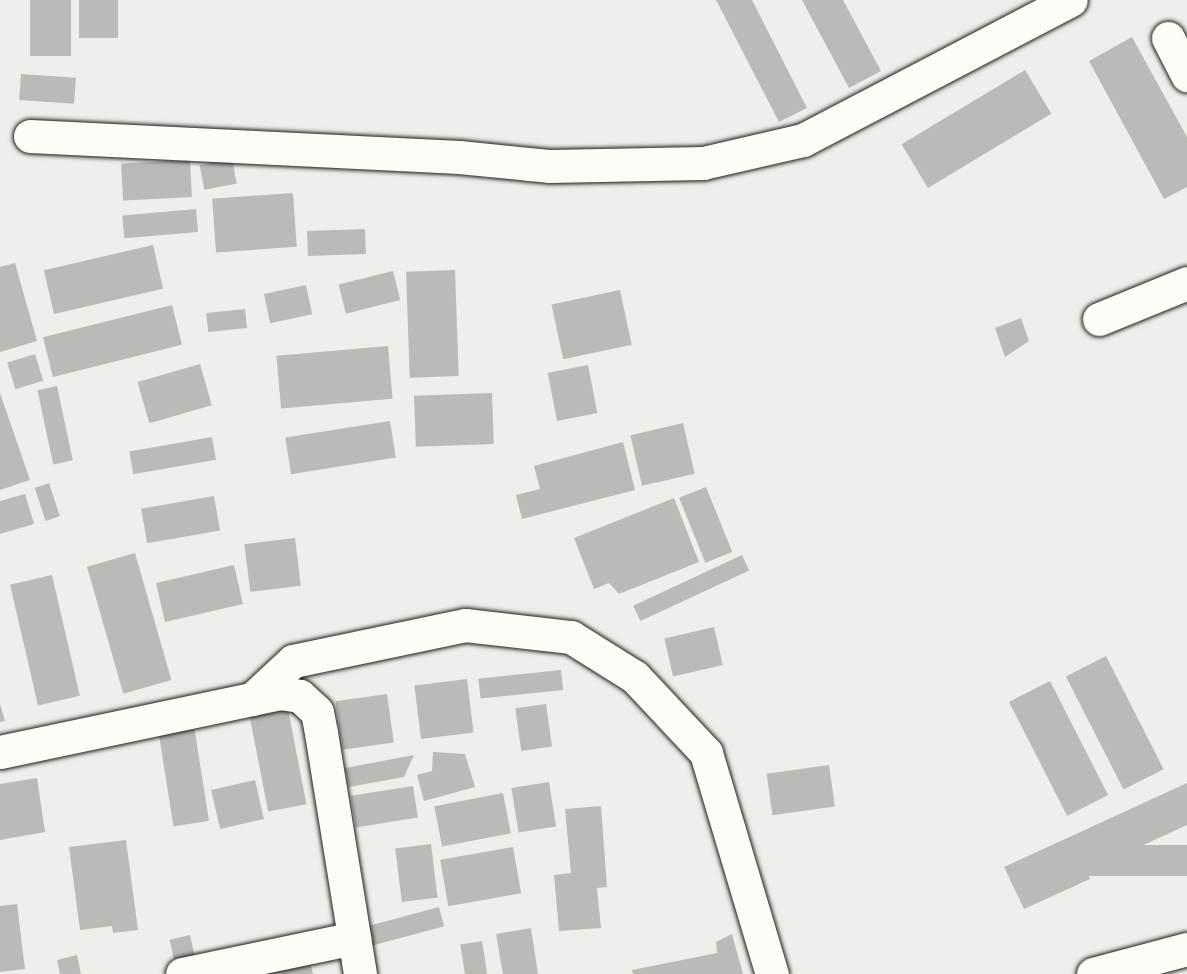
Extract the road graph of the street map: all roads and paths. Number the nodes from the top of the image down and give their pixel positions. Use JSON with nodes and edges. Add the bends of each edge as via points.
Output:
{"nodes":[{"id":1,"x":1071,"y":0,"type":"edge"},
{"id":2,"x":1168,"y":38,"type":"dead end"},
{"id":3,"x":1187,"y":75,"type":"edge"},
{"id":4,"x":30,"y":136,"type":"dead end"},
{"id":5,"x":1187,"y":283,"type":"edge"},
{"id":6,"x":1099,"y":319,"type":"dead end"},
{"id":7,"x":252,"y":699,"type":"junction"},
{"id":8,"x":0,"y":752,"type":"edge"},
{"id":9,"x":354,"y":938,"type":"junction"},
{"id":10,"x":1187,"y":949,"type":"edge"},
{"id":11,"x":182,"y":974,"type":"edge"},
{"id":12,"x":360,"y":974,"type":"edge"},
{"id":13,"x":772,"y":974,"type":"edge"},
{"id":14,"x":1093,"y":974,"type":"edge"}],
"edges":[{"from":1,"to":4,"type":"street","via":[[802,140],[703,163],[549,166],[459,157]]},
{"from":2,"to":3,"type":"street"},
{"from":5,"to":6,"type":"street"},
{"from":7,"to":8,"type":"street"},
{"from":7,"to":9,"type":"street","via":[[279,693],[300,696],[317,712]]},
{"from":7,"to":13,"type":"street","via":[[293,661],[465,625],[571,637],[635,677],[706,753]]},
{"from":9,"to":11,"type":"street"},
{"from":9,"to":12,"type":"street"},
{"from":10,"to":14,"type":"street"}]}
